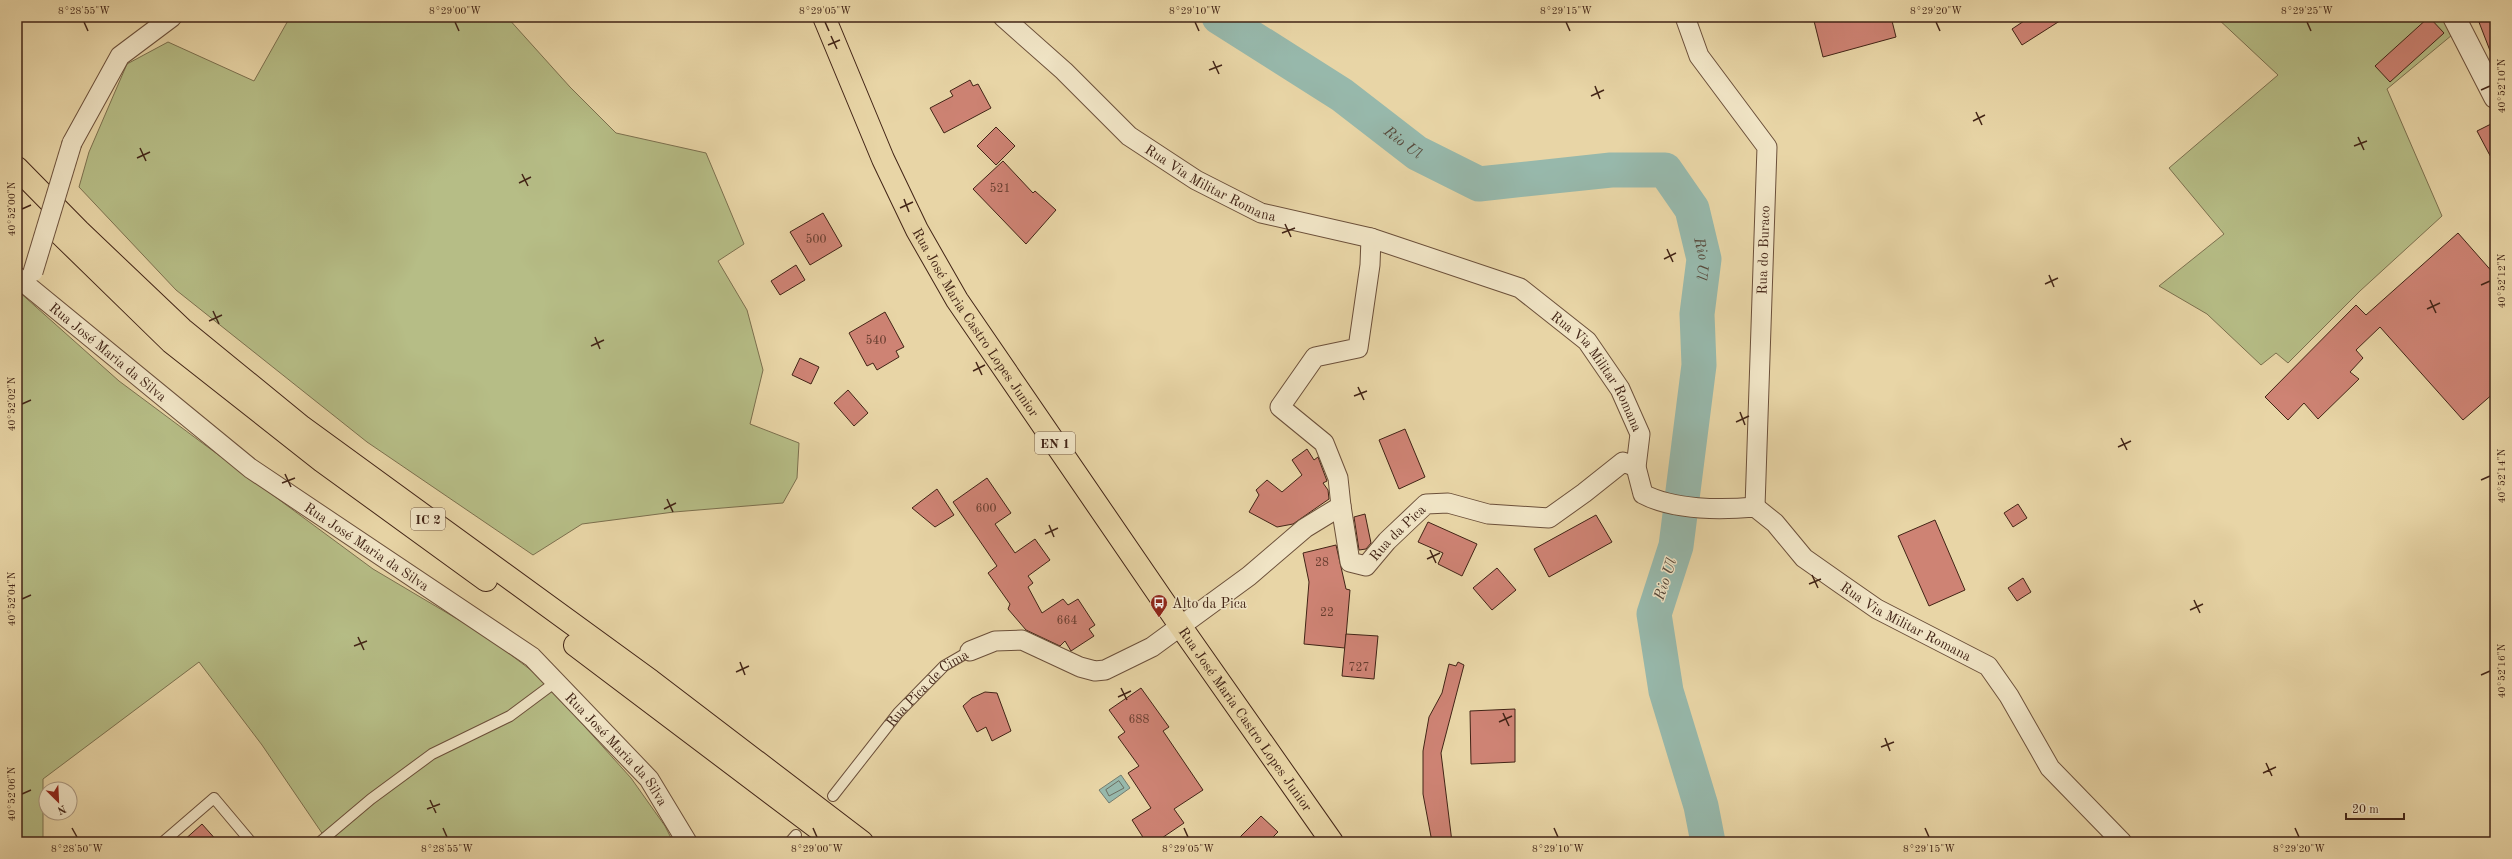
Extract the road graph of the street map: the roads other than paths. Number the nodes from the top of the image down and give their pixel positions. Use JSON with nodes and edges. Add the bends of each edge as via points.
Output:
{"nodes":[{"id":1,"x":172,"y":17,"type":"edge"},
{"id":2,"x":824,"y":17,"type":"edge"},
{"id":3,"x":1003,"y":17,"type":"edge"},
{"id":4,"x":1685,"y":17,"type":"edge"},
{"id":5,"x":2454,"y":17,"type":"edge"},
{"id":6,"x":2495,"y":97,"type":"edge"},
{"id":7,"x":17,"y":168,"type":"edge"},
{"id":8,"x":17,"y":190,"type":"edge"},
{"id":9,"x":1370,"y":238,"type":"junction"},
{"id":10,"x":26,"y":279,"type":"edge"},
{"id":11,"x":1636,"y":467,"type":"junction"},
{"id":12,"x":1341,"y":506,"type":"junction"},
{"id":13,"x":1755,"y":507,"type":"junction"},
{"id":14,"x":1180,"y":627,"type":"junction"},
{"id":15,"x":970,"y":651,"type":"joint"},
{"id":16,"x":557,"y":681,"type":"junction"},
{"id":17,"x":833,"y":796,"type":"dead end"},
{"id":18,"x":164,"y":842,"type":"edge"},
{"id":19,"x":251,"y":842,"type":"edge"},
{"id":20,"x":320,"y":842,"type":"edge"},
{"id":21,"x":687,"y":842,"type":"edge"},
{"id":22,"x":836,"y":842,"type":"edge"},
{"id":23,"x":862,"y":842,"type":"edge"},
{"id":24,"x":1332,"y":842,"type":"edge"},
{"id":25,"x":2122,"y":842,"type":"edge"}],
"edges":[{"from":1,"to":10,"type":"street","bridge":true,"via":[[120,56],[72,142]]},
{"from":2,"to":14,"type":"main road","name":"Rua José Maria Castro Lopes Junior","number":"EN 1","via":[[883,159],[917,230],[953,293]]},
{"from":3,"to":9,"type":"street","name":"Rua Via Militar Romana","via":[[1064,71],[1129,136],[1196,180],[1261,213]]},
{"from":4,"to":13,"type":"street","name":"Rua do Buraco","via":[[1699,56],[1767,147]]},
{"from":5,"to":6,"type":"street"},
{"from":7,"to":23,"type":"main road","number":"IC 2","via":[[182,329],[302,427],[651,681]]},
{"from":8,"to":22,"type":"main road","number":"IC 2","via":[[171,342],[266,418],[595,660]]},
{"from":9,"to":11,"type":"street","name":"Rua Via Militar Romana","via":[[1520,288],[1587,341],[1620,389],[1640,434]]},
{"from":9,"to":12,"type":"street","via":[[1370,265],[1358,348],[1315,357],[1280,407],[1324,443],[1338,478]]},
{"from":10,"to":16,"type":"street","name":"Rua José Maria da Silva","via":[[250,468],[532,657]]},
{"from":11,"to":12,"type":"street","name":"Rua da Pica","via":[[1623,462],[1549,518],[1488,514],[1448,503],[1426,504],[1387,541],[1366,566],[1350,562]]},
{"from":11,"to":13,"type":"street","name":"Rua Via Militar Romana","via":[[1643,494],[1657,502],[1727,510]]},
{"from":12,"to":14,"type":"street","via":[[1305,528],[1249,576]]},
{"from":13,"to":25,"type":"street","name":"Rua Via Militar Romana","via":[[1775,522],[1804,558],[1877,609],[1988,666],[2009,696],[2050,768]]},
{"from":14,"to":15,"type":"street","name":"Rua Pica de Cima","via":[[1152,647],[1105,670],[1095,671],[1080,667],[1022,640],[995,641]]},
{"from":14,"to":24,"type":"main road","name":"Rua José Maria Castro Lopes Junior","number":"EN 1"},
{"from":15,"to":17,"type":"lane","name":"Rua Pica de Cima","via":[[944,666],[898,713]]},
{"from":16,"to":20,"type":"lane","via":[[510,716],[432,754],[370,798]]},
{"from":16,"to":21,"type":"street","name":"Rua José Maria da Silva","via":[[649,779]]},
{"from":18,"to":19,"type":"lane","via":[[214,798]]}]}
